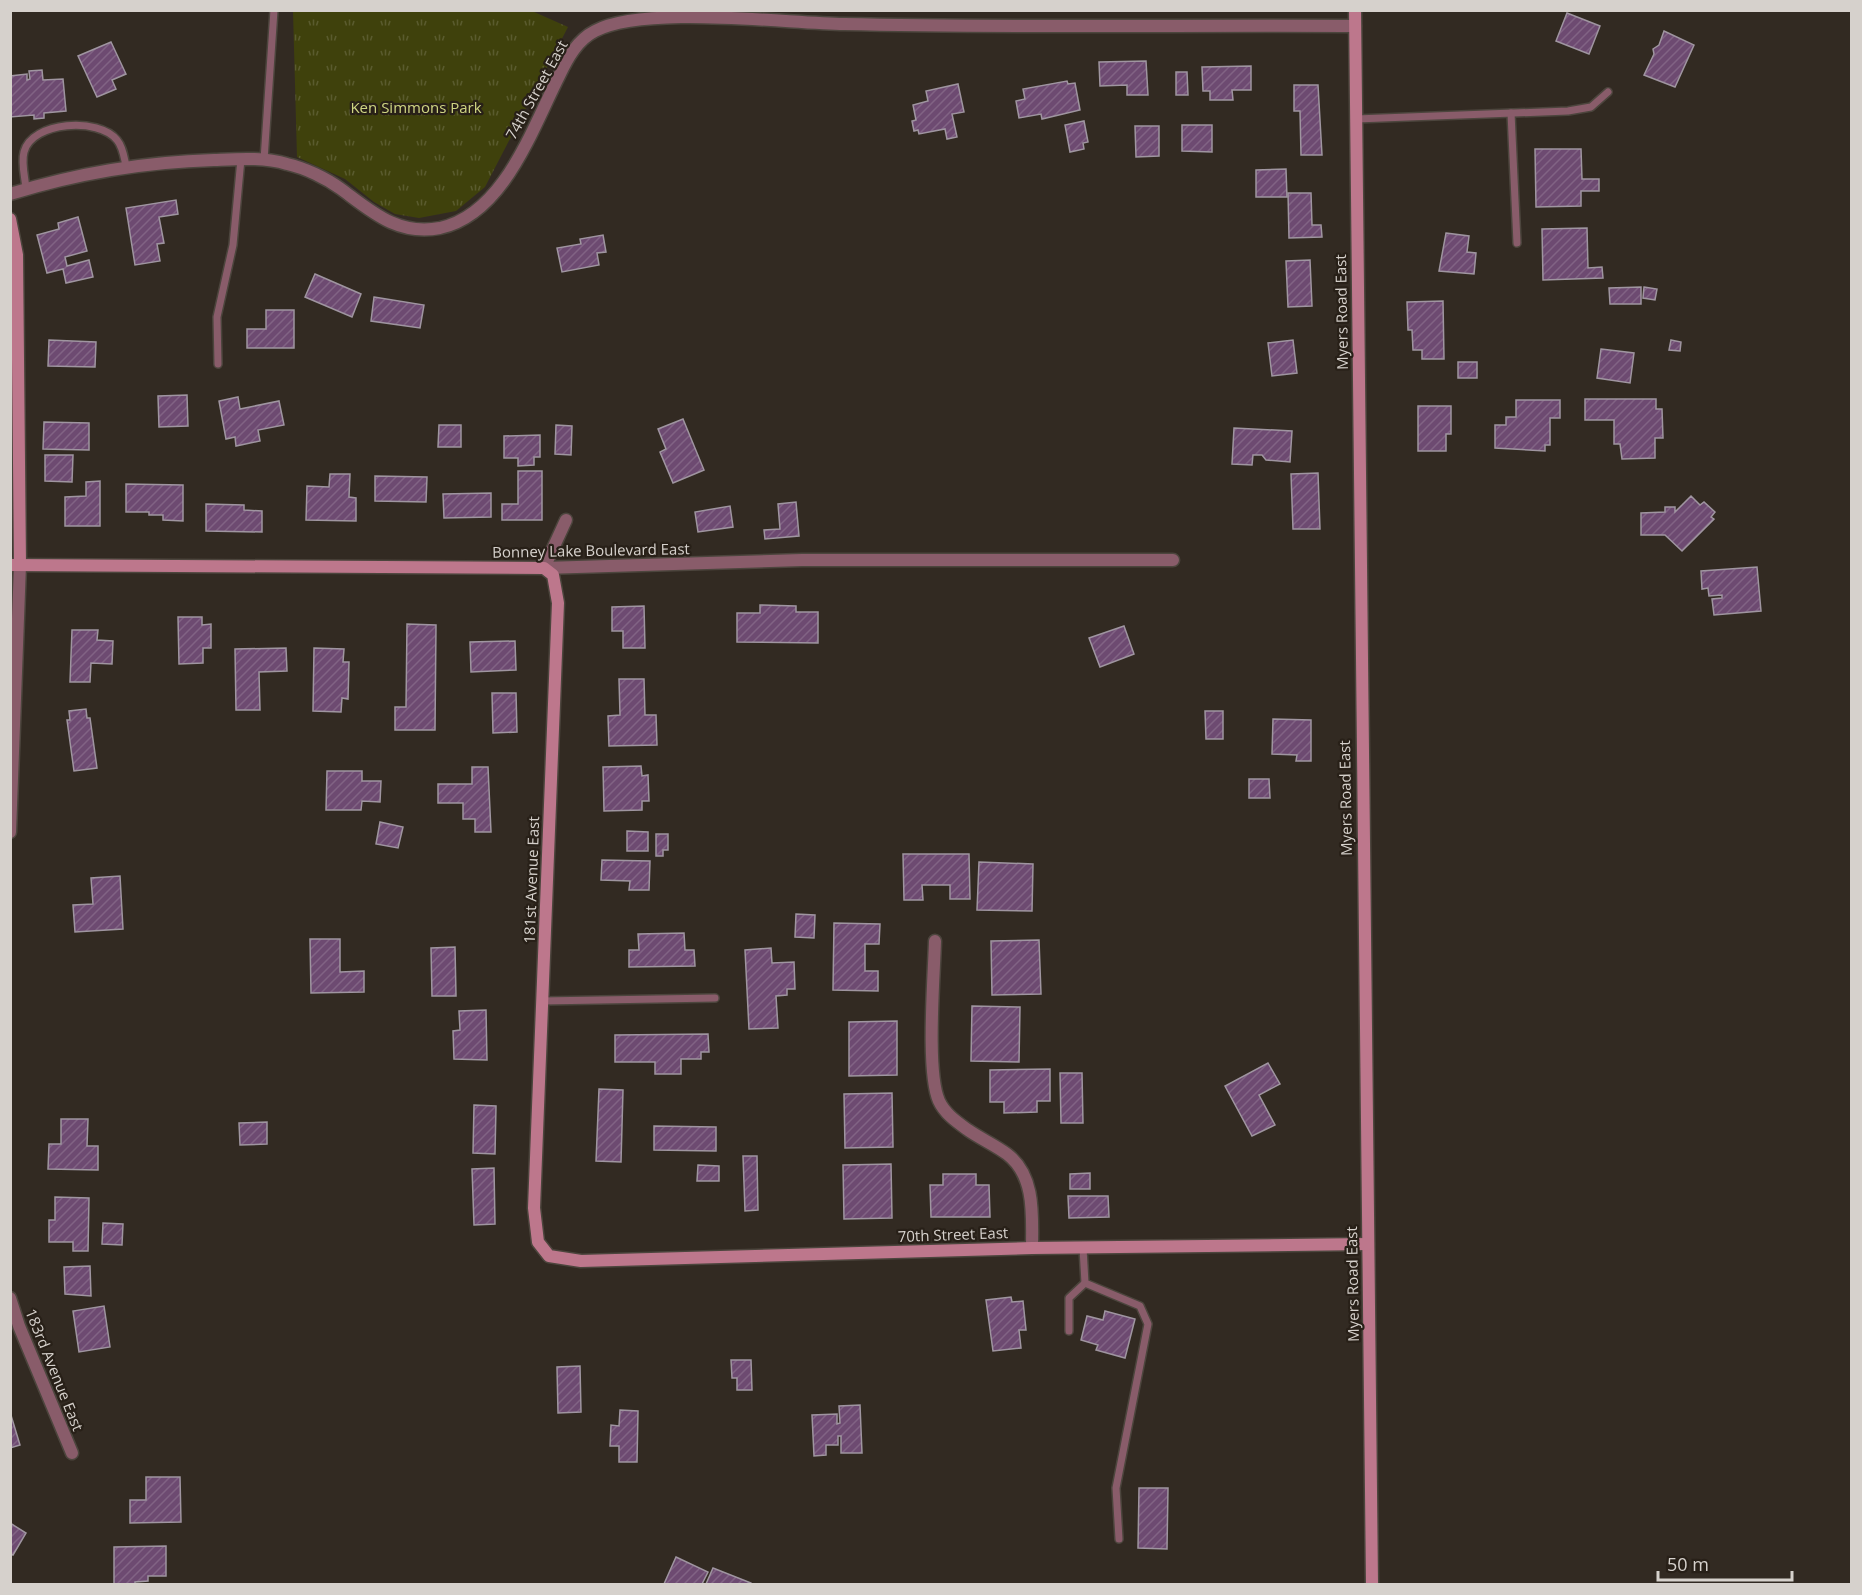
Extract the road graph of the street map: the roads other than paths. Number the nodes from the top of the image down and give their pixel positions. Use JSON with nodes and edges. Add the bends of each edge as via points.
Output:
{"nodes":[{"id":1,"x":274,"y":10,"type":"edge"},
{"id":2,"x":1354,"y":10,"type":"edge"},
{"id":3,"x":746,"y":15,"type":"edge"},
{"id":4,"x":1354,"y":26,"type":"junction"},
{"id":5,"x":1608,"y":92,"type":"dead end"},
{"id":6,"x":1511,"y":113,"type":"junction"},
{"id":7,"x":1356,"y":118,"type":"junction"},
{"id":8,"x":241,"y":159,"type":"junction"},
{"id":9,"x":264,"y":160,"type":"junction"},
{"id":10,"x":126,"y":166,"type":"junction"},
{"id":11,"x":26,"y":189,"type":"junction"},
{"id":12,"x":10,"y":194,"type":"edge"},
{"id":13,"x":10,"y":219,"type":"edge"},
{"id":14,"x":1517,"y":243,"type":"dead end"},
{"id":15,"x":218,"y":364,"type":"dead end"},
{"id":16,"x":566,"y":520,"type":"dead end"},
{"id":17,"x":1173,"y":560,"type":"dead end"},
{"id":18,"x":15,"y":565,"type":"edge"},
{"id":19,"x":544,"y":568,"type":"junction"},
{"id":20,"x":10,"y":832,"type":"edge"},
{"id":21,"x":935,"y":941,"type":"dead end"},
{"id":22,"x":715,"y":998,"type":"dead end"},
{"id":23,"x":542,"y":1001,"type":"junction"},
{"id":24,"x":1368,"y":1244,"type":"junction"},
{"id":25,"x":1032,"y":1248,"type":"junction"},
{"id":26,"x":1083,"y":1248,"type":"junction"},
{"id":27,"x":542,"y":1250,"type":"joint"},
{"id":28,"x":1085,"y":1283,"type":"junction"},
{"id":29,"x":10,"y":1298,"type":"edge"},
{"id":30,"x":1069,"y":1331,"type":"dead end"},
{"id":31,"x":72,"y":1453,"type":"dead end"},
{"id":32,"x":1119,"y":1539,"type":"dead end"},
{"id":33,"x":1372,"y":1584,"type":"edge"}],
"edges":[{"from":1,"to":9,"type":"lane"},
{"from":2,"to":4,"type":"street","name":"Myers Road East"},
{"from":3,"to":4,"type":"street","name":"74th Street East","via":[[857,24]]},
{"from":3,"to":9,"type":"street","name":"74th Street East","via":[[632,19],[584,38],[567,60],[515,162],[492,197],[464,218],[442,228],[416,231],[400,227],[358,204],[323,178],[287,163]]},
{"from":4,"to":7,"type":"street","name":"Myers Road East"},
{"from":5,"to":6,"type":"lane","via":[[1591,107]]},
{"from":6,"to":7,"type":"lane"},
{"from":6,"to":14,"type":"lane"},
{"from":7,"to":24,"type":"street","name":"Myers Road East"},
{"from":8,"to":9,"type":"street","name":"74th Street East"},
{"from":8,"to":10,"type":"street","name":"74th Street East"},
{"from":8,"to":15,"type":"lane","via":[[233,245],[217,317]]},
{"from":10,"to":11,"type":"street","name":"74th Street East"},
{"from":10,"to":11,"type":"lane","via":[[116,138],[100,128],[76,124],[55,127],[34,136],[24,151]]},
{"from":11,"to":12,"type":"street","name":"74th Street East"},
{"from":13,"to":18,"type":"street","via":[[17,255]]},
{"from":16,"to":19,"type":"street"},
{"from":17,"to":19,"type":"street","name":"Bonney Lake Boulevard East","via":[[802,560]]},
{"from":18,"to":19,"type":"street","name":"Bonney Lake Boulevard East"},
{"from":18,"to":20,"type":"street"},
{"from":19,"to":23,"type":"street","name":"181st Avenue East","via":[[555,578],[558,603]]},
{"from":21,"to":25,"type":"street","via":[[936,1093],[957,1122],[1006,1153],[1020,1167],[1030,1198]]},
{"from":22,"to":23,"type":"lane"},
{"from":23,"to":27,"type":"street","name":"181st Avenue East","via":[[534,1208],[535,1235]]},
{"from":24,"to":26,"type":"street","name":"70th Street East"},
{"from":24,"to":33,"type":"street","name":"Myers Road East"},
{"from":25,"to":26,"type":"street","name":"70th Street East"},
{"from":25,"to":27,"type":"street","name":"70th Street East","via":[[580,1261],[549,1256]]},
{"from":26,"to":28,"type":"lane"},
{"from":28,"to":30,"type":"lane","via":[[1069,1298]]},
{"from":28,"to":32,"type":"lane","via":[[1140,1306],[1148,1324],[1116,1488]]},
{"from":29,"to":31,"type":"street","name":"183rd Avenue East"}]}
